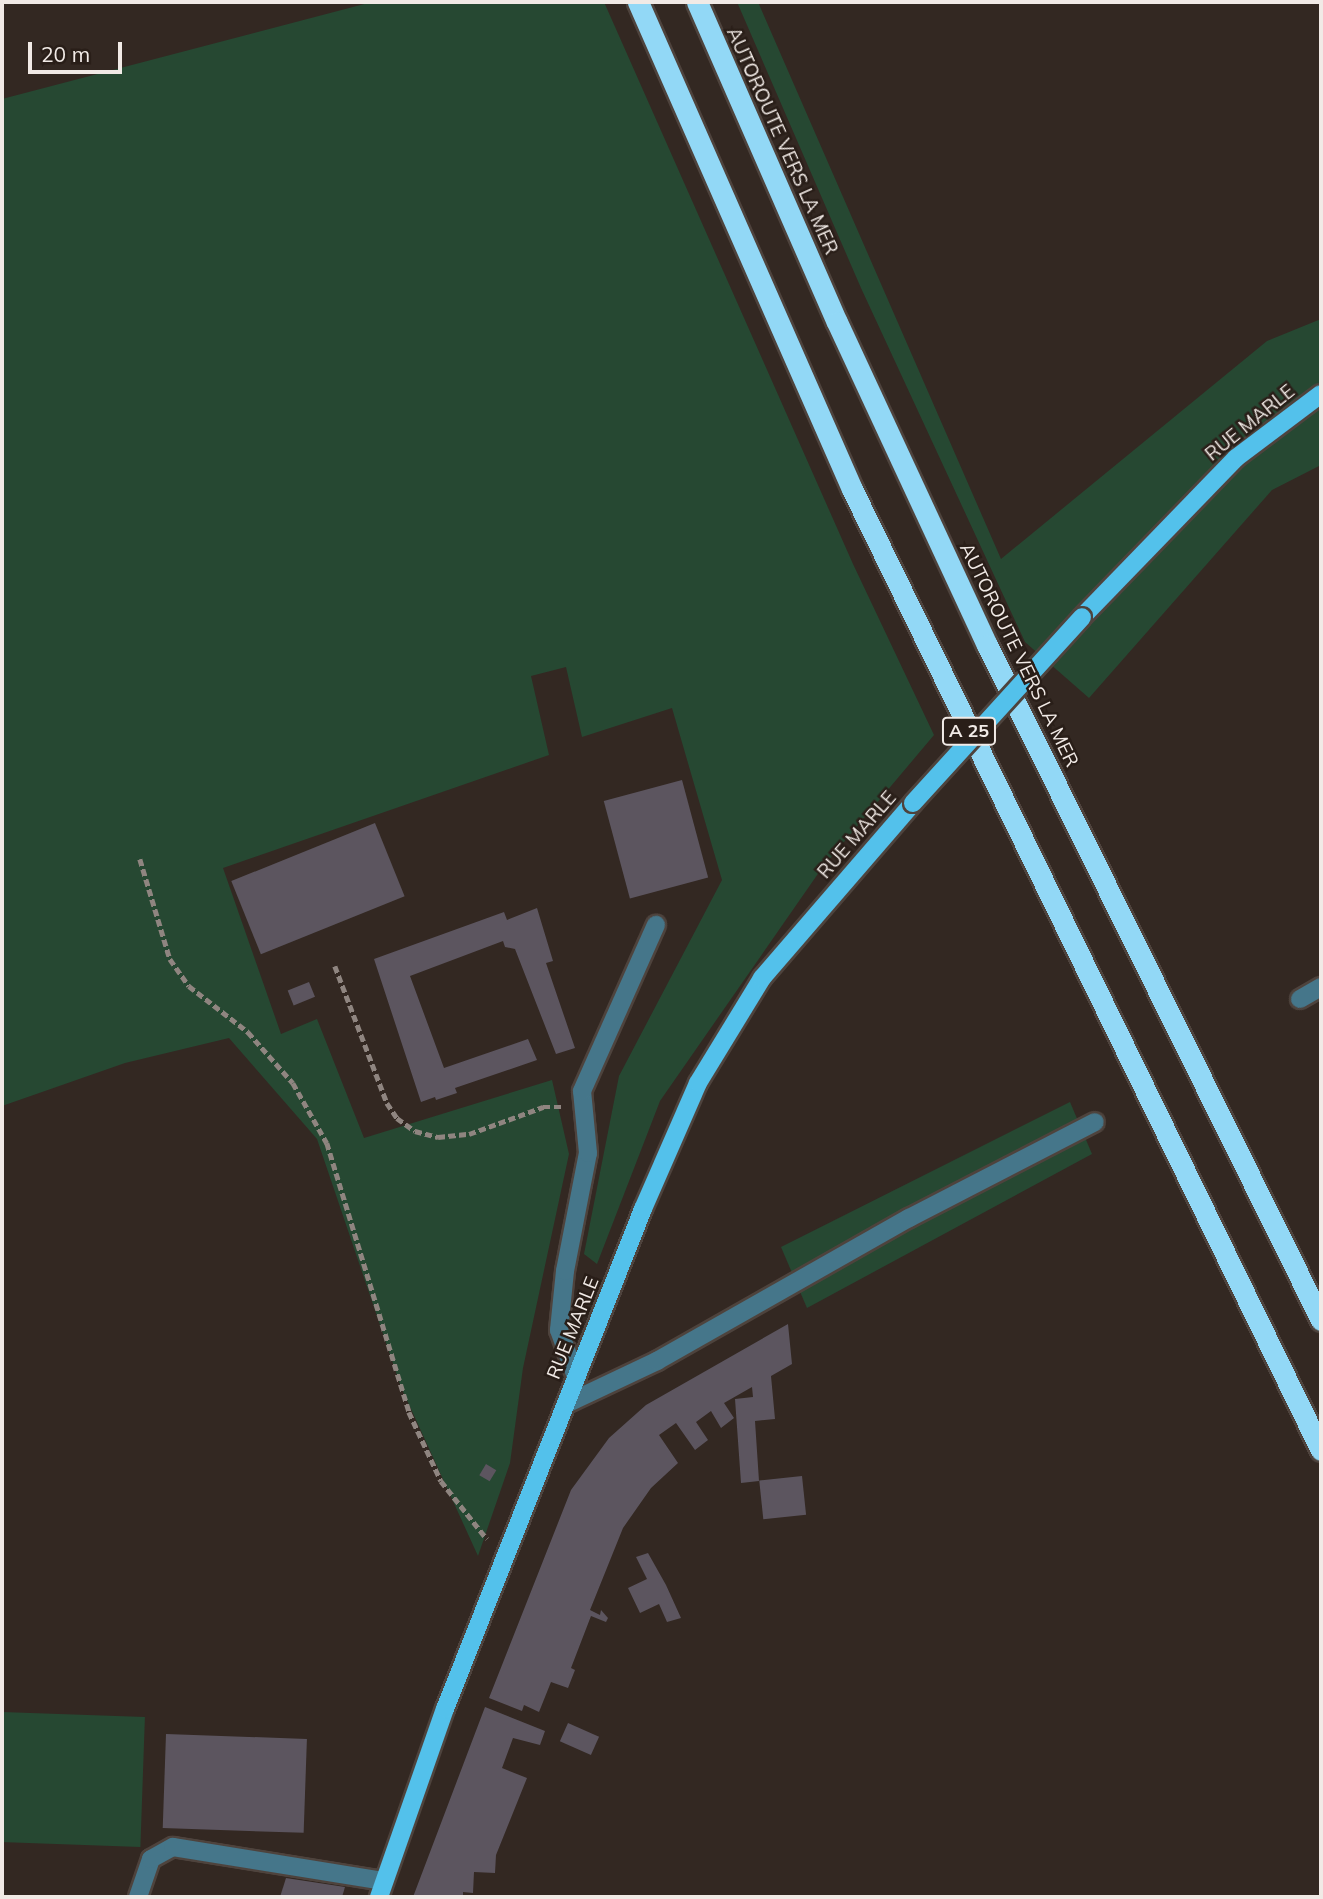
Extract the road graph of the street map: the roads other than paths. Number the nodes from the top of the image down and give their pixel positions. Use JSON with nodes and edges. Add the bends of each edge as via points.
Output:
{"nodes":[{"id":1,"x":638,"y":2,"type":"edge"},
{"id":2,"x":697,"y":2,"type":"edge"},
{"id":3,"x":1321,"y":394,"type":"edge"},
{"id":4,"x":656,"y":925,"type":"dead end"},
{"id":5,"x":1321,"y":987,"type":"edge"},
{"id":6,"x":1300,"y":999,"type":"dead end"},
{"id":7,"x":1095,"y":1122,"type":"dead end"},
{"id":8,"x":1321,"y":1320,"type":"edge"},
{"id":9,"x":576,"y":1377,"type":"junction"},
{"id":10,"x":566,"y":1404,"type":"junction"},
{"id":11,"x":1321,"y":1450,"type":"edge"},
{"id":12,"x":381,"y":1889,"type":"edge"},
{"id":13,"x":138,"y":1897,"type":"edge"}],
"edges":[{"from":1,"to":11,"type":"highway","number":"A 25","via":[[852,489]]},
{"from":2,"to":8,"type":"highway","name":"AUTOROUTE VERS LA MER","number":"A 25","via":[[837,322],[987,645]]},
{"from":3,"to":9,"type":"main road","name":"RUE MARLE","bridge":true,"via":[[1237,458],[1082,617],[779,957],[718,1046],[679,1121]]},
{"from":4,"to":9,"type":"street","via":[[582,1091],[588,1153],[559,1329]]},
{"from":5,"to":6,"type":"street"},
{"from":7,"to":10,"type":"street","name":"RUE MARLE","via":[[909,1218],[657,1361]]},
{"from":9,"to":10,"type":"main road","name":"RUE MARLE"},
{"from":10,"to":12,"type":"main road","name":"RUE MARLE"},
{"from":12,"to":13,"type":"street","via":[[173,1847],[151,1859]]}]}
